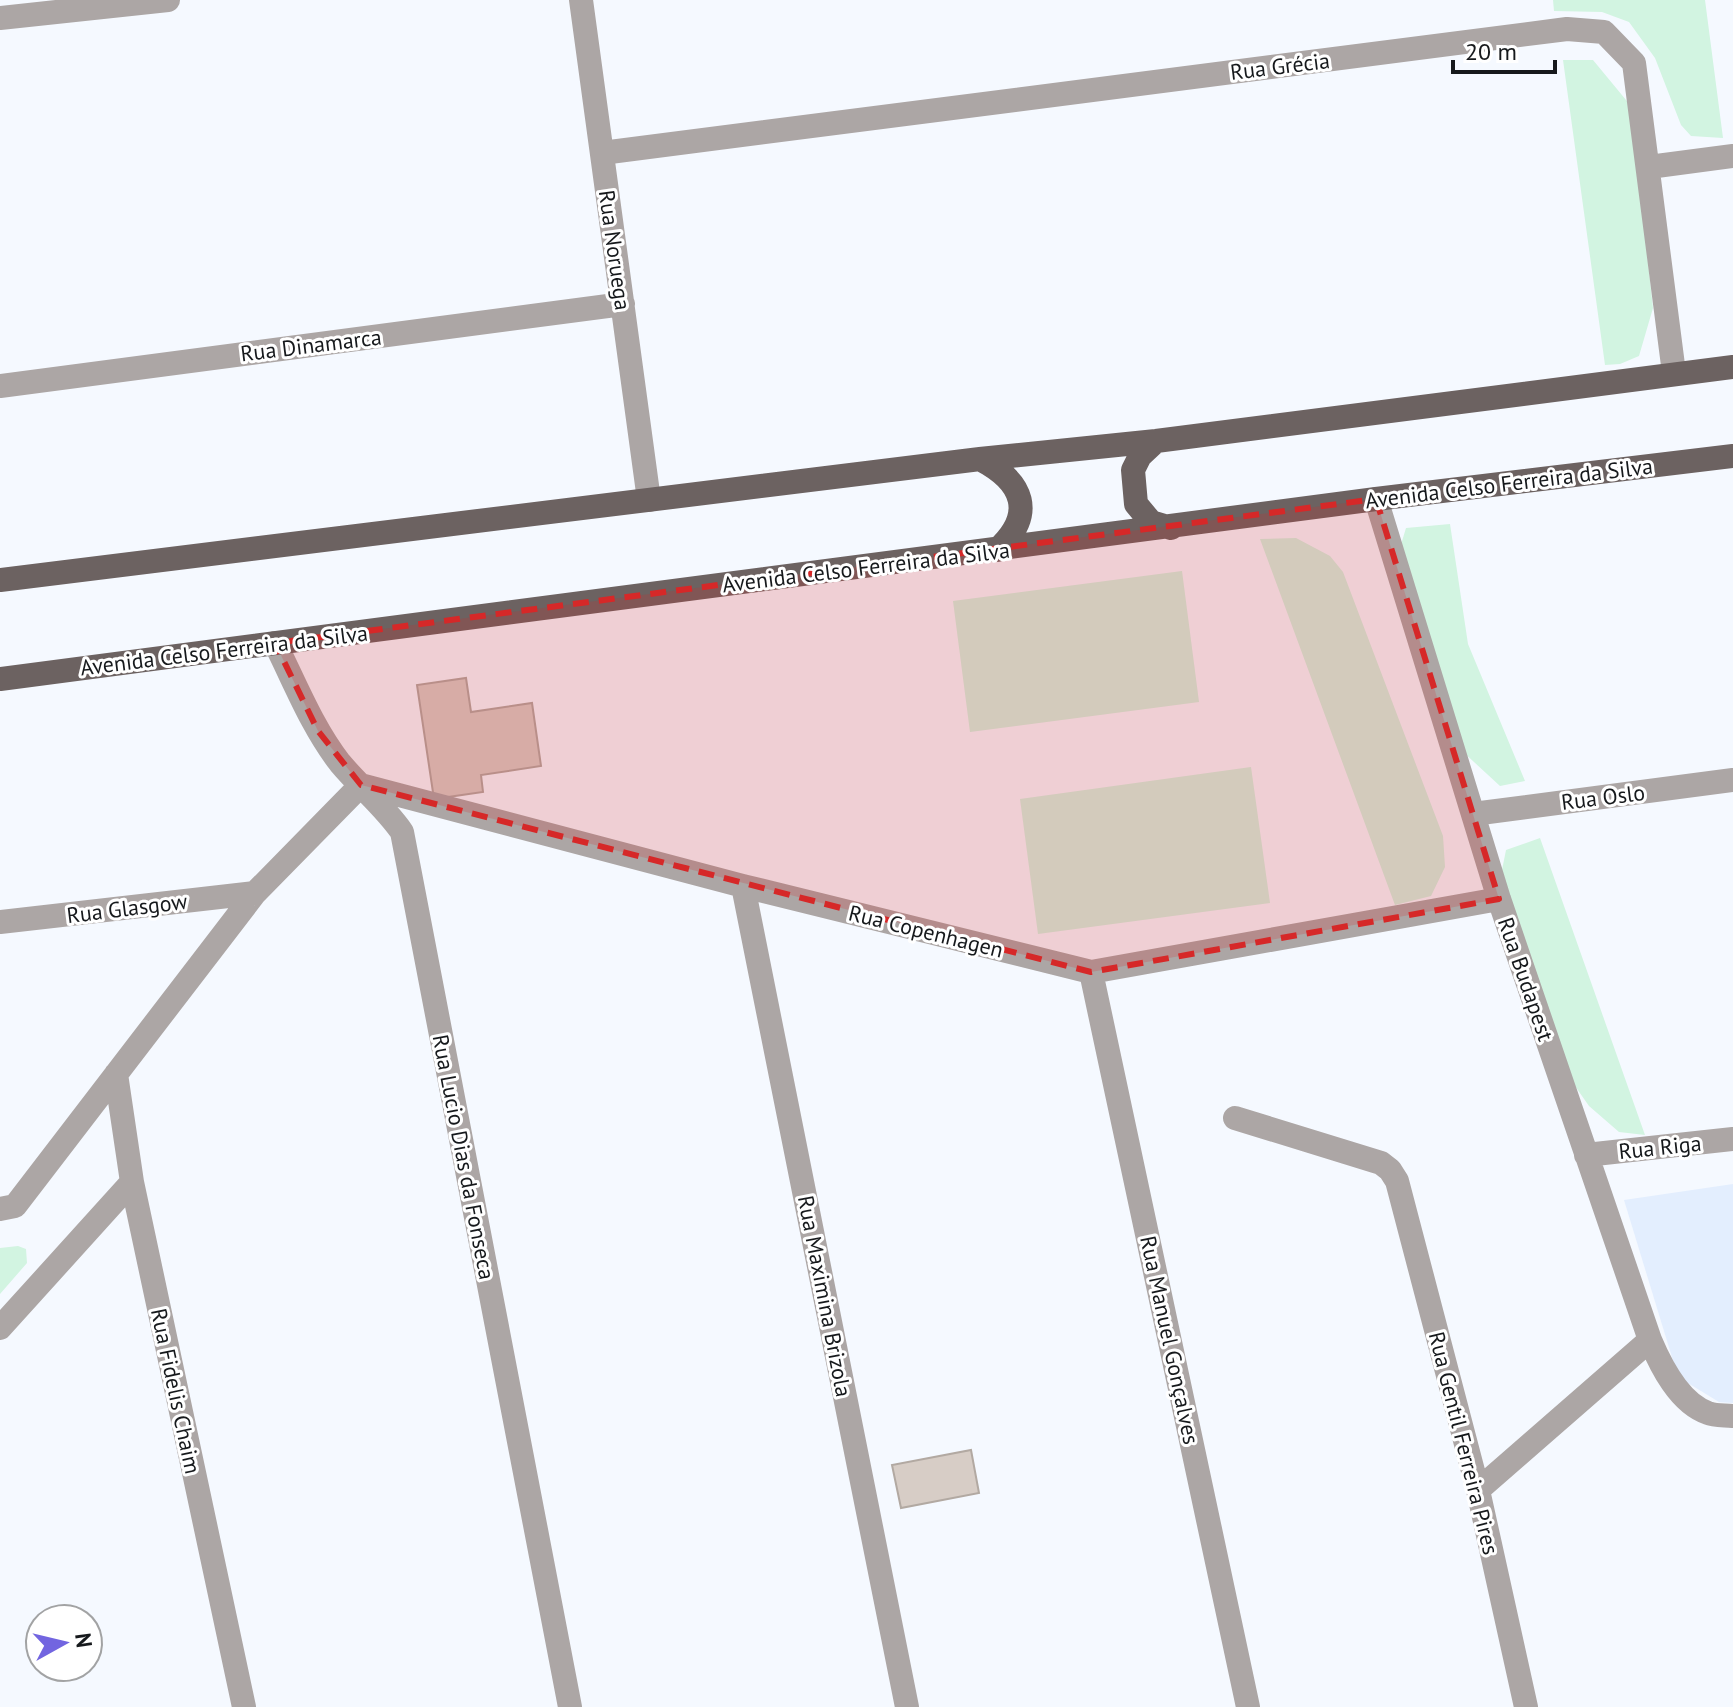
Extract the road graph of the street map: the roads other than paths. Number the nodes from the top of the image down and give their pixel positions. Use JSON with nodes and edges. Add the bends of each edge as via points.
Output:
{"nodes":[{"id":1,"x":168,"y":0,"type":"edge"},
{"id":2,"x":581,"y":0,"type":"edge"},
{"id":3,"x":0,"y":18,"type":"edge"},
{"id":4,"x":602,"y":153,"type":"junction"},
{"id":5,"x":1733,"y":156,"type":"edge"},
{"id":6,"x":1649,"y":167,"type":"junction"},
{"id":7,"x":623,"y":304,"type":"junction"},
{"id":8,"x":1733,"y":367,"type":"edge"},
{"id":9,"x":1674,"y":373,"type":"junction"},
{"id":10,"x":0,"y":386,"type":"edge"},
{"id":11,"x":1156,"y":441,"type":"junction"},
{"id":12,"x":1733,"y":456,"type":"edge"},
{"id":13,"x":980,"y":459,"type":"junction"},
{"id":14,"x":1376,"y":499,"type":"junction"},
{"id":15,"x":649,"y":500,"type":"junction"},
{"id":16,"x":1171,"y":528,"type":"junction"},
{"id":17,"x":997,"y":550,"type":"junction"},
{"id":18,"x":0,"y":580,"type":"edge"},
{"id":19,"x":275,"y":643,"type":"junction"},
{"id":20,"x":0,"y":679,"type":"edge"},
{"id":21,"x":1733,"y":780,"type":"edge"},
{"id":22,"x":361,"y":785,"type":"junction"},
{"id":23,"x":1473,"y":814,"type":"junction"},
{"id":24,"x":743,"y":886,"type":"junction"},
{"id":25,"x":255,"y":893,"type":"junction"},
{"id":26,"x":1499,"y":899,"type":"junction"},
{"id":27,"x":0,"y":922,"type":"edge"},
{"id":28,"x":1091,"y":972,"type":"junction"},
{"id":29,"x":116,"y":1074,"type":"junction"},
{"id":30,"x":1235,"y":1118,"type":"dead end"},
{"id":31,"x":1733,"y":1139,"type":"edge"},
{"id":32,"x":1586,"y":1155,"type":"junction"},
{"id":33,"x":132,"y":1182,"type":"junction"},
{"id":34,"x":0,"y":1209,"type":"edge"},
{"id":35,"x":0,"y":1328,"type":"edge"},
{"id":36,"x":1650,"y":1340,"type":"junction"},
{"id":37,"x":1733,"y":1416,"type":"edge"},
{"id":38,"x":1478,"y":1490,"type":"junction"},
{"id":39,"x":244,"y":1707,"type":"edge"},
{"id":40,"x":570,"y":1707,"type":"edge"},
{"id":41,"x":907,"y":1707,"type":"edge"},
{"id":42,"x":1248,"y":1707,"type":"edge"},
{"id":43,"x":1526,"y":1707,"type":"edge"}],
"edges":[{"from":1,"to":3,"type":"street"},
{"from":2,"to":4,"type":"street","name":"Rua Noruega"},
{"from":4,"to":6,"type":"street","name":"Rua Grécia","via":[[1567,29],[1604,32],[1634,63]]},
{"from":4,"to":7,"type":"street","name":"Rua Noruega"},
{"from":5,"to":6,"type":"street"},
{"from":6,"to":9,"type":"street","name":"Rua Grécia"},
{"from":7,"to":10,"type":"street","name":"Rua Dinamarca"},
{"from":7,"to":15,"type":"street","name":"Rua Noruega"},
{"from":8,"to":9,"type":"main road"},
{"from":9,"to":11,"type":"main road"},
{"from":11,"to":13,"type":"main road"},
{"from":11,"to":16,"type":"main road","via":[[1133,470],[1136,504],[1151,522]]},
{"from":12,"to":14,"type":"main road","name":"Avenida Celso Ferreira da Silva"},
{"from":13,"to":15,"type":"main road"},
{"from":13,"to":17,"type":"main road","via":[[1011,480],[1020,500],[1012,536]]},
{"from":14,"to":16,"type":"main road","name":"Avenida Celso Ferreira da Silva"},
{"from":14,"to":23,"type":"street","name":"Rua Budapest"},
{"from":15,"to":18,"type":"main road"},
{"from":16,"to":17,"type":"main road","name":"Avenida Celso Ferreira da Silva"},
{"from":17,"to":19,"type":"main road","name":"Avenida Celso Ferreira da Silva"},
{"from":19,"to":20,"type":"main road","name":"Avenida Celso Ferreira da Silva"},
{"from":19,"to":22,"type":"street","name":"Rua Lucio Dias da Fonseca","via":[[318,731]]},
{"from":21,"to":23,"type":"street","name":"Rua Oslo"},
{"from":22,"to":24,"type":"street","name":"Rua Copenhagen"},
{"from":22,"to":25,"type":"street"},
{"from":22,"to":40,"type":"street","name":"Rua Lucio Dias da Fonseca","via":[[402,832]]},
{"from":23,"to":26,"type":"street","name":"Rua Budapest"},
{"from":24,"to":28,"type":"street","name":"Rua Copenhagen"},
{"from":24,"to":41,"type":"street","name":"Rua Maximina Brizola"},
{"from":25,"to":27,"type":"street","name":"Rua Glasgow"},
{"from":25,"to":29,"type":"street"},
{"from":26,"to":28,"type":"street","name":"Rua Copenhagen"},
{"from":26,"to":32,"type":"street","name":"Rua Budapest"},
{"from":28,"to":42,"type":"street","name":"Rua Manuel Gonçalves"},
{"from":29,"to":33,"type":"street","name":"Rua Fidelis Chaim"},
{"from":29,"to":34,"type":"street","via":[[15,1206]]},
{"from":30,"to":38,"type":"street","name":"Rua Gentil Ferreira Pires","via":[[1390,1170]]},
{"from":31,"to":32,"type":"street","name":"Rua Riga"},
{"from":32,"to":36,"type":"street","name":"Rua Budapest"},
{"from":33,"to":35,"type":"street"},
{"from":33,"to":39,"type":"street","name":"Rua Fidelis Chaim"},
{"from":36,"to":37,"type":"street","name":"Rua Budapest","via":[[1662,1367],[1690,1401],[1708,1413]]},
{"from":36,"to":38,"type":"street"},
{"from":38,"to":43,"type":"street","name":"Rua Gentil Ferreira Pires"}]}
